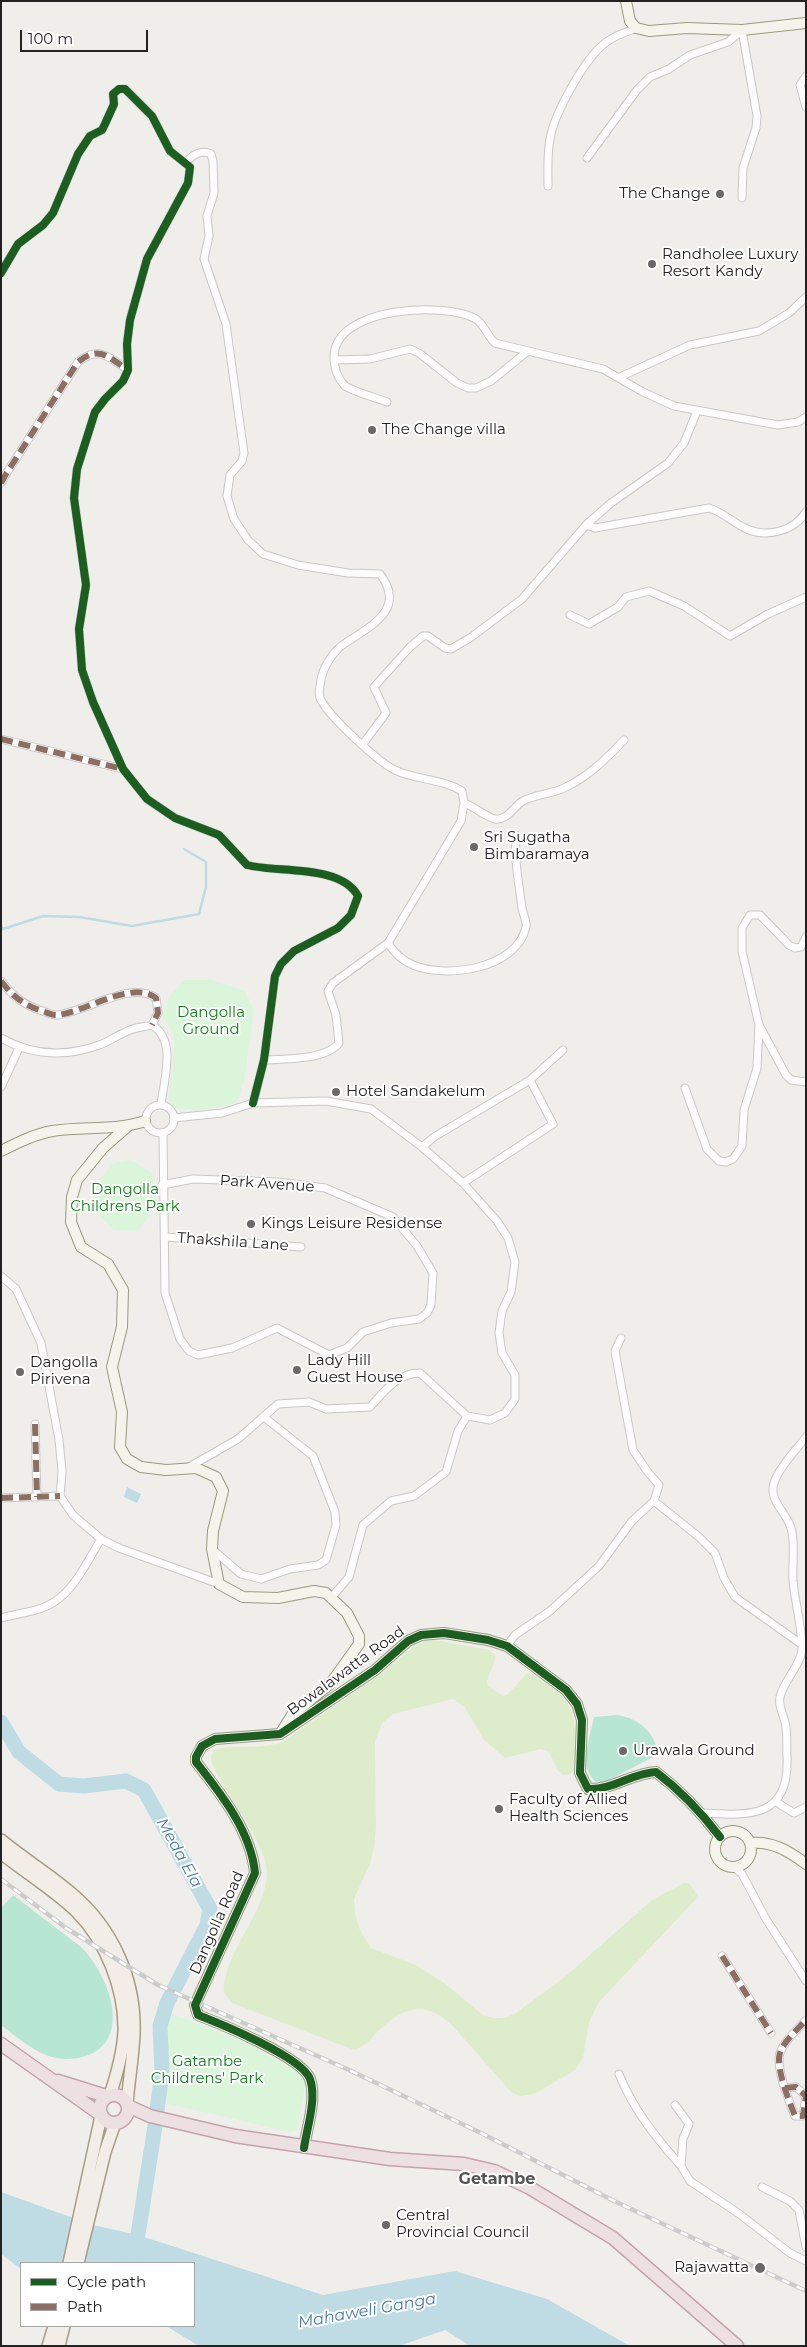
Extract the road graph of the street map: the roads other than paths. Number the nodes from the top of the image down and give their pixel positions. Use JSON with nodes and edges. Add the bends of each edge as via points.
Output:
{"nodes":[{"id":1,"x":626,"y":1,"type":"edge"},
{"id":2,"x":806,"y":23,"type":"edge"},
{"id":3,"x":636,"y":28,"type":"junction"},
{"id":4,"x":742,"y":30,"type":"junction"},
{"id":5,"x":806,"y":76,"type":"edge"},
{"id":6,"x":806,"y":107,"type":"edge"},
{"id":7,"x":587,"y":158,"type":"dead end"},
{"id":8,"x":186,"y":162,"type":"junction"},
{"id":9,"x":548,"y":186,"type":"dead end"},
{"id":10,"x":742,"y":198,"type":"dead end"},
{"id":11,"x":1,"y":273,"type":"edge"},
{"id":12,"x":806,"y":297,"type":"edge"},
{"id":13,"x":528,"y":351,"type":"junction"},
{"id":14,"x":334,"y":360,"type":"junction"},
{"id":15,"x":128,"y":370,"type":"junction"},
{"id":16,"x":620,"y":377,"type":"junction"},
{"id":17,"x":387,"y":402,"type":"dead end"},
{"id":18,"x":697,"y":411,"type":"junction"},
{"id":19,"x":806,"y":417,"type":"edge"},
{"id":20,"x":1,"y":483,"type":"edge"},
{"id":21,"x":806,"y":512,"type":"edge"},
{"id":22,"x":586,"y":525,"type":"junction"},
{"id":23,"x":806,"y":597,"type":"edge"},
{"id":24,"x":570,"y":615,"type":"dead end"},
{"id":25,"x":1,"y":739,"type":"edge"},
{"id":26,"x":624,"y":740,"type":"dead end"},
{"id":27,"x":363,"y":744,"type":"junction"},
{"id":28,"x":123,"y":769,"type":"junction"},
{"id":29,"x":464,"y":804,"type":"junction"},
{"id":30,"x":516,"y":835,"type":"dead end"},
{"id":31,"x":806,"y":937,"type":"edge"},
{"id":32,"x":388,"y":943,"type":"junction"},
{"id":33,"x":1,"y":981,"type":"edge"},
{"id":34,"x":152,"y":1025,"type":"junction"},
{"id":35,"x":759,"y":1025,"type":"junction"},
{"id":36,"x":1,"y":1038,"type":"edge"},
{"id":37,"x":19,"y":1048,"type":"junction"},
{"id":38,"x":563,"y":1050,"type":"dead end"},
{"id":39,"x":264,"y":1060,"type":"junction"},
{"id":40,"x":530,"y":1080,"type":"junction"},
{"id":41,"x":806,"y":1082,"type":"edge"},
{"id":42,"x":1,"y":1087,"type":"edge"},
{"id":43,"x":685,"y":1088,"type":"dead end"},
{"id":44,"x":253,"y":1103,"type":"junction"},
{"id":45,"x":161,"y":1104,"type":"junction"},
{"id":46,"x":174,"y":1118,"type":"junction"},
{"id":47,"x":145,"y":1122,"type":"junction"},
{"id":48,"x":127,"y":1127,"type":"junction"},
{"id":49,"x":163,"y":1133,"type":"junction"},
{"id":50,"x":422,"y":1147,"type":"junction"},
{"id":51,"x":1,"y":1151,"type":"edge"},
{"id":52,"x":463,"y":1183,"type":"junction"},
{"id":53,"x":162,"y":1185,"type":"junction"},
{"id":54,"x":165,"y":1237,"type":"junction"},
{"id":55,"x":302,"y":1247,"type":"dead end"},
{"id":56,"x":1,"y":1276,"type":"edge"},
{"id":57,"x":621,"y":1338,"type":"dead end"},
{"id":58,"x":466,"y":1416,"type":"junction"},
{"id":59,"x":264,"y":1417,"type":"junction"},
{"id":60,"x":35,"y":1424,"type":"dead end"},
{"id":61,"x":806,"y":1437,"type":"edge"},
{"id":62,"x":188,"y":1467,"type":"junction"},
{"id":63,"x":60,"y":1496,"type":"junction"},
{"id":64,"x":37,"y":1497,"type":"junction"},
{"id":65,"x":1,"y":1498,"type":"edge"},
{"id":66,"x":654,"y":1501,"type":"junction"},
{"id":67,"x":101,"y":1539,"type":"junction"},
{"id":68,"x":212,"y":1549,"type":"junction"},
{"id":69,"x":219,"y":1584,"type":"junction"},
{"id":70,"x":332,"y":1598,"type":"junction"},
{"id":71,"x":1,"y":1618,"type":"edge"},
{"id":72,"x":801,"y":1644,"type":"junction"},
{"id":73,"x":507,"y":1646,"type":"junction"},
{"id":74,"x":280,"y":1734,"type":"junction"},
{"id":75,"x":776,"y":1802,"type":"junction"},
{"id":76,"x":806,"y":1807,"type":"edge"},
{"id":77,"x":702,"y":1813,"type":"junction"},
{"id":78,"x":720,"y":1836,"type":"junction"},
{"id":79,"x":1,"y":1840,"type":"edge"},
{"id":80,"x":751,"y":1843,"type":"junction"},
{"id":81,"x":1,"y":1853,"type":"edge"},
{"id":82,"x":806,"y":1864,"type":"edge"},
{"id":83,"x":735,"y":1868,"type":"junction"},
{"id":84,"x":722,"y":1956,"type":"dead end"},
{"id":85,"x":806,"y":1980,"type":"edge"},
{"id":86,"x":806,"y":2020,"type":"edge"},
{"id":87,"x":771,"y":2033,"type":"dead end"},
{"id":88,"x":1,"y":2044,"type":"edge"},
{"id":89,"x":619,"y":2074,"type":"dead end"},
{"id":90,"x":48,"y":2078,"type":"junction"},
{"id":91,"x":785,"y":2088,"type":"dead end"},
{"id":92,"x":108,"y":2095,"type":"junction"},
{"id":93,"x":127,"y":2105,"type":"junction"},
{"id":94,"x":675,"y":2105,"type":"dead end"},
{"id":95,"x":100,"y":2115,"type":"junction"},
{"id":96,"x":150,"y":2116,"type":"junction"},
{"id":97,"x":119,"y":2122,"type":"junction"},
{"id":98,"x":304,"y":2148,"type":"junction"},
{"id":99,"x":681,"y":2166,"type":"junction"},
{"id":100,"x":92,"y":2186,"type":"junction"},
{"id":101,"x":762,"y":2187,"type":"dead end"},
{"id":102,"x":806,"y":2247,"type":"edge"},
{"id":103,"x":69,"y":2262,"type":"edge"},
{"id":104,"x":78,"y":2262,"type":"edge"},
{"id":105,"x":806,"y":2262,"type":"edge"},
{"id":106,"x":54,"y":2327,"type":"edge"},
{"id":107,"x":64,"y":2327,"type":"edge"},
{"id":108,"x":48,"y":2346,"type":"edge"},
{"id":109,"x":59,"y":2346,"type":"edge"},
{"id":110,"x":737,"y":2346,"type":"edge"}],
"edges":[{"from":1,"to":3,"type":"street","via":[[630,21]]},
{"from":2,"to":4,"type":"street"},
{"from":3,"to":4,"type":"street","via":[[649,31],[687,28]]},
{"from":3,"to":9,"type":"street","via":[[607,41],[569,91],[552,127]]},
{"from":4,"to":7,"type":"street","via":[[728,42],[690,55],[650,77]]},
{"from":4,"to":10,"type":"street","via":[[757,116],[743,168]]},
{"from":5,"to":6,"type":"street","via":[[800,85]]},
{"from":8,"to":11,"type":"street","via":[[170,151],[152,116],[125,89],[119,89],[113,94],[114,104],[102,130],[90,136],[78,154],[53,213],[18,244]]},
{"from":8,"to":15,"type":"street","via":[[190,167],[188,183],[147,259],[132,311],[127,344]]},
{"from":8,"to":27,"type":"street","via":[[206,151],[213,160],[214,193],[207,216],[204,259],[226,324],[244,453],[242,461],[230,475],[227,496],[234,520],[263,554],[298,565],[380,574],[386,583],[390,599],[386,610],[378,621],[338,648],[322,673],[319,690],[320,698],[336,720]]},
{"from":12,"to":16,"type":"street","via":[[789,313],[759,331],[690,345]]},
{"from":13,"to":14,"type":"street","via":[[491,381],[476,388],[457,384],[410,349],[370,359]]},
{"from":13,"to":14,"type":"street","via":[[495,343],[478,320],[463,313],[415,310],[378,315],[348,330],[334,348]]},
{"from":13,"to":16,"type":"street","via":[[603,368]]},
{"from":14,"to":17,"type":"street","via":[[336,372],[345,386]]},
{"from":15,"to":20,"type":"street","via":[[101,353],[89,353],[78,362]]},
{"from":15,"to":28,"type":"street","via":[[123,381],[95,412],[76,469],[74,498],[86,585],[79,628],[82,670]]},
{"from":16,"to":18,"type":"street","via":[[674,406]]},
{"from":18,"to":19,"type":"street","via":[[778,425],[798,422]]},
{"from":18,"to":22,"type":"street","via":[[684,443],[668,462]]},
{"from":21,"to":22,"type":"street","via":[[800,522],[782,531],[770,532],[749,530],[708,508],[595,528]]},
{"from":22,"to":27,"type":"street","via":[[522,598],[470,638],[451,649],[423,636],[410,647],[374,687],[386,713]]},
{"from":23,"to":24,"type":"street","via":[[730,636],[684,606],[648,591],[626,597],[618,607],[589,624]]},
{"from":25,"to":28,"type":"street"},
{"from":26,"to":29,"type":"street","via":[[603,762],[563,789],[523,800],[500,819]]},
{"from":27,"to":29,"type":"street","via":[[396,771],[452,785],[462,791]]},
{"from":28,"to":39,"type":"street","via":[[147,799],[175,818],[219,835],[247,866],[306,871],[333,877],[354,888],[358,896],[351,915],[338,928],[294,951],[281,964],[275,976]]},
{"from":29,"to":32,"type":"street","via":[[461,821]]},
{"from":30,"to":32,"type":"street","via":[[515,852],[526,926],[515,948],[486,966],[451,972],[412,965],[399,958]]},
{"from":31,"to":35,"type":"street","via":[[800,947],[795,948],[760,915],[750,915],[745,920],[742,951]]},
{"from":32,"to":39,"type":"street","via":[[333,983],[328,991],[339,1042],[334,1049],[300,1058]]},
{"from":33,"to":34,"type":"street","via":[[26,1005],[55,1015],[110,998],[151,993],[156,998],[158,1013]]},
{"from":34,"to":37,"type":"street","via":[[75,1051],[49,1053]]},
{"from":34,"to":45,"type":"street","via":[[160,1029],[168,1046]]},
{"from":35,"to":41,"type":"street","via":[[786,1074],[791,1080]]},
{"from":35,"to":43,"type":"street","via":[[757,1068],[744,1110],[742,1146],[733,1159],[719,1161],[707,1149]]},
{"from":36,"to":37,"type":"street"},
{"from":37,"to":42,"type":"street"},
{"from":38,"to":40,"type":"street"},
{"from":39,"to":44,"type":"street"},
{"from":40,"to":50,"type":"street"},
{"from":40,"to":52,"type":"street","via":[[553,1124]]},
{"from":44,"to":46,"type":"street","via":[[222,1113]]},
{"from":44,"to":50,"type":"street","via":[[326,1100],[371,1109]]},
{"from":45,"to":46,"type":"street","via":[[172,1110]]},
{"from":45,"to":47,"type":"street","via":[[149,1109]]},
{"from":46,"to":49,"type":"street","via":[[172,1128]]},
{"from":47,"to":48,"type":"street"},
{"from":47,"to":49,"type":"street","via":[[150,1130]]},
{"from":48,"to":51,"type":"street","via":[[52,1131]]},
{"from":48,"to":62,"type":"street","via":[[103,1148],[78,1180],[72,1197],[71,1222],[81,1247],[108,1264],[124,1290],[122,1327],[112,1367],[122,1412],[120,1447],[127,1459],[141,1467],[166,1470]]},
{"from":49,"to":53,"type":"street"},
{"from":50,"to":52,"type":"street"},
{"from":52,"to":58,"type":"street","via":[[508,1238],[514,1262],[511,1292],[502,1311],[499,1333],[502,1353],[515,1375],[515,1399],[505,1413],[490,1420]]},
{"from":53,"to":54,"type":"street","name":"Park Avenue"},
{"from":53,"to":54,"type":"street","name":"Park Avenue","via":[[192,1179],[278,1182],[325,1188],[393,1217],[417,1246],[433,1273],[431,1305],[419,1319],[363,1332],[347,1348],[329,1355],[277,1328],[232,1348],[198,1355],[189,1351],[180,1339],[165,1293]]},
{"from":54,"to":55,"type":"street","name":"Thakshila Lane"},
{"from":56,"to":63,"type":"street","via":[[16,1289],[41,1342],[59,1440]]},
{"from":57,"to":66,"type":"street","via":[[615,1351],[633,1450],[659,1485]]},
{"from":58,"to":59,"type":"street","via":[[420,1373],[411,1373],[394,1382],[370,1407],[326,1409],[309,1402],[278,1404]]},
{"from":58,"to":70,"type":"street","via":[[446,1472],[414,1496],[391,1501],[363,1525],[349,1577]]},
{"from":59,"to":62,"type":"street","via":[[238,1440]]},
{"from":59,"to":68,"type":"street","via":[[313,1456],[335,1512],[336,1525],[326,1560],[318,1566],[290,1569],[261,1578],[241,1574]]},
{"from":60,"to":64,"type":"street"},
{"from":61,"to":72,"type":"street","via":[[781,1470],[773,1489],[775,1503],[792,1532],[793,1581]]},
{"from":62,"to":68,"type":"street","via":[[216,1477],[223,1491],[212,1531]]},
{"from":63,"to":64,"type":"street"},
{"from":63,"to":67,"type":"street","via":[[73,1515]]},
{"from":64,"to":65,"type":"street"},
{"from":66,"to":72,"type":"street","via":[[715,1553],[724,1578],[736,1597]]},
{"from":66,"to":73,"type":"street","via":[[632,1521],[599,1566]]},
{"from":67,"to":69,"type":"street"},
{"from":67,"to":71,"type":"street","via":[[74,1583],[55,1602]]},
{"from":68,"to":69,"type":"street"},
{"from":69,"to":70,"type":"street","via":[[243,1597],[278,1598],[314,1592],[326,1593]]},
{"from":70,"to":74,"type":"street","via":[[347,1612],[359,1636],[359,1644],[332,1683],[292,1715]]},
{"from":72,"to":75,"type":"street","via":[[802,1651],[780,1696],[787,1766],[783,1791]]},
{"from":73,"to":74,"type":"street","name":"Bowalawatta Road","via":[[444,1633],[421,1634],[375,1670]]},
{"from":73,"to":77,"type":"street","name":"Bowalawatta Road","via":[[566,1690],[578,1704],[582,1720],[580,1773],[588,1788],[602,1790],[646,1772],[656,1772],[676,1786]]},
{"from":74,"to":98,"type":"street","name":"Dangolla Road","via":[[215,1739],[202,1746],[196,1757],[196,1762],[222,1796],[242,1831],[254,1858],[256,1873],[196,2002],[198,2015],[257,2040],[306,2071],[312,2087]]},
{"from":75,"to":76,"type":"street","via":[[794,1813]]},
{"from":75,"to":77,"type":"street","via":[[753,1814]]},
{"from":77,"to":78,"type":"street","name":"Bowalawatta Road"},
{"from":78,"to":80,"type":"street","via":[[724,1832],[737,1831]]},
{"from":78,"to":83,"type":"street","via":[[715,1852],[718,1859]]},
{"from":79,"to":93,"type":"main road","via":[[84,1904],[115,1947],[126,1974],[133,2009]]},
{"from":80,"to":82,"type":"street","via":[[764,1842],[783,1849]]},
{"from":80,"to":83,"type":"street","via":[[749,1860]]},
{"from":81,"to":92,"type":"main road","via":[[78,1913],[95,1934],[107,1957],[124,2016],[122,2048]]},
{"from":83,"to":85,"type":"street","via":[[742,1874],[766,1919]]},
{"from":84,"to":87,"type":"street"},
{"from":86,"to":91,"type":"street","via":[[789,2038],[779,2057]]},
{"from":88,"to":90,"type":"highway"},
{"from":89,"to":99,"type":"street","via":[[628,2098]]},
{"from":90,"to":92,"type":"highway"},
{"from":90,"to":95,"type":"highway"},
{"from":92,"to":93,"type":"highway","via":[[123,2098]]},
{"from":92,"to":95,"type":"highway","via":[[100,2104]]},
{"from":93,"to":96,"type":"highway"},
{"from":93,"to":97,"type":"highway","via":[[126,2117]]},
{"from":94,"to":99,"type":"street","via":[[688,2124],[683,2138]]},
{"from":95,"to":97,"type":"highway","via":[[110,2123]]},
{"from":95,"to":100,"type":"main road"},
{"from":96,"to":97,"type":"highway"},
{"from":96,"to":98,"type":"highway"},
{"from":97,"to":100,"type":"main road"},
{"from":98,"to":110,"type":"highway","via":[[464,2164],[512,2178],[613,2238]]},
{"from":99,"to":105,"type":"street","via":[[690,2181]]},
{"from":100,"to":103,"type":"main road"},
{"from":100,"to":104,"type":"main road"},
{"from":101,"to":102,"type":"street","via":[[790,2201],[799,2210]]},
{"from":106,"to":108,"type":"main road"},
{"from":107,"to":109,"type":"main road"}]}
